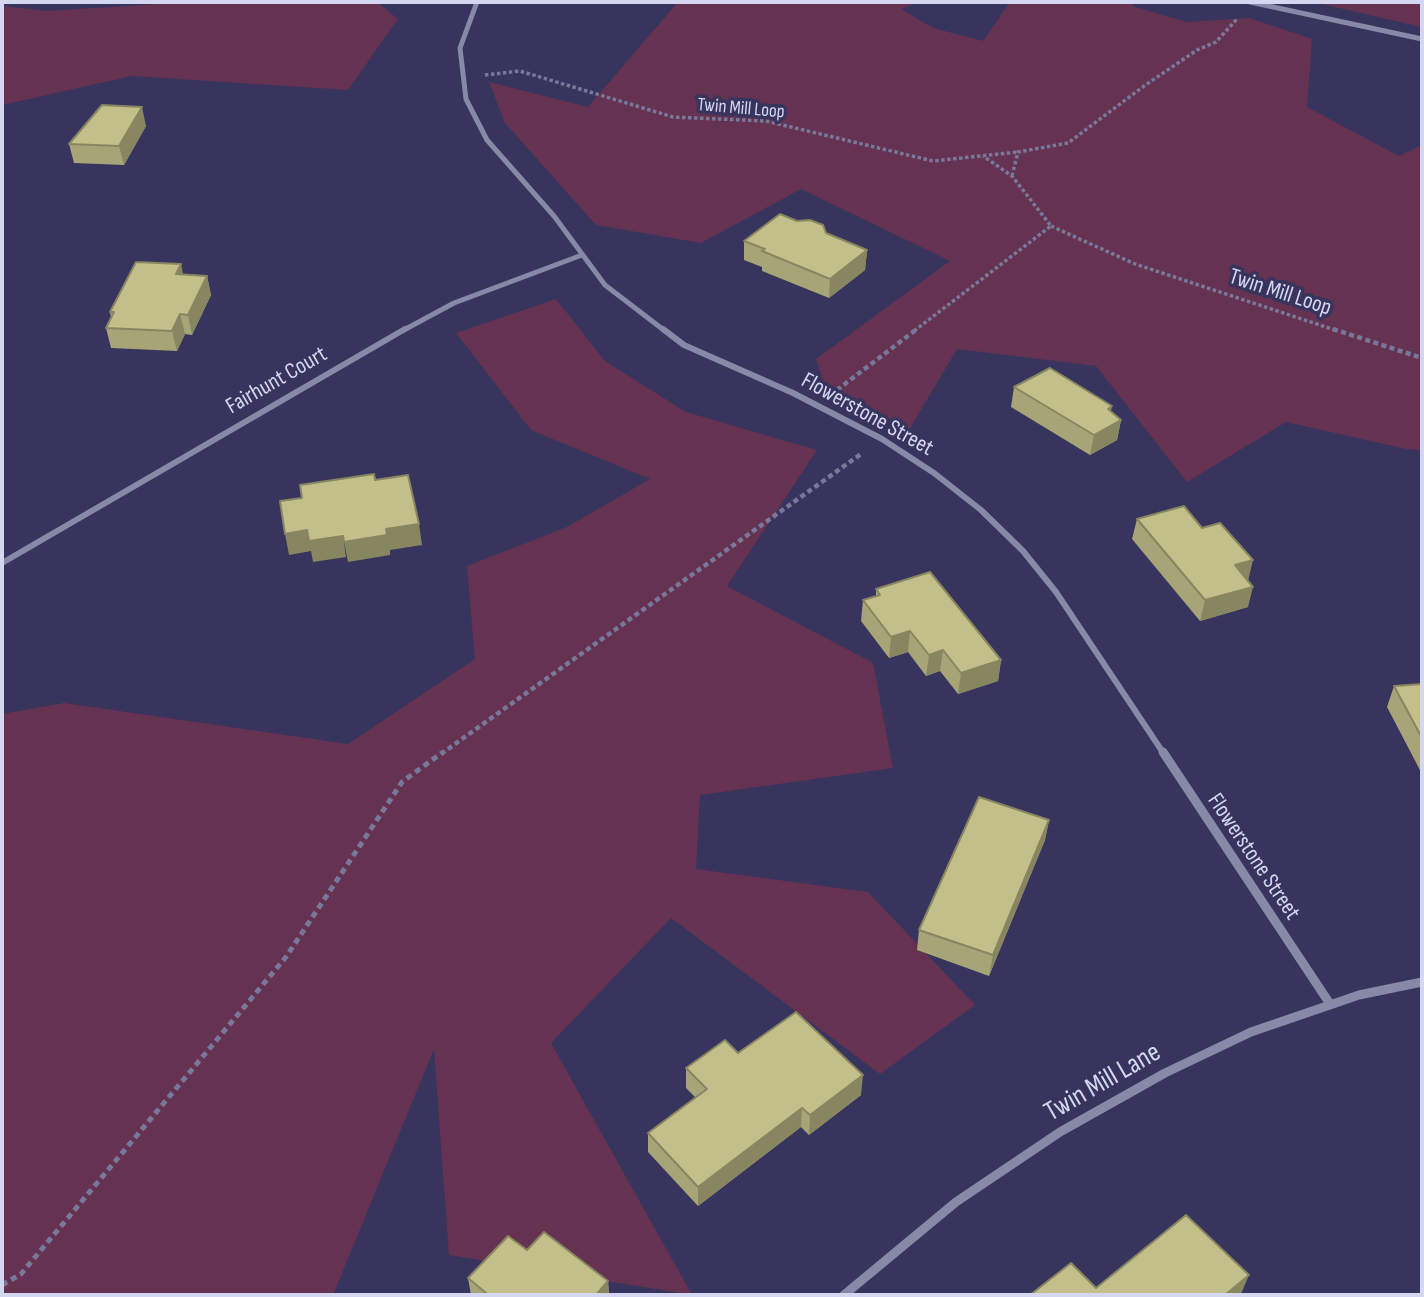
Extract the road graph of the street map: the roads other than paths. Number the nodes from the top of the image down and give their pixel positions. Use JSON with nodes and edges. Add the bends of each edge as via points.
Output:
{"nodes":[{"id":1,"x":477,"y":2,"type":"edge"},
{"id":2,"x":1250,"y":2,"type":"edge"},
{"id":3,"x":1422,"y":39,"type":"edge"},
{"id":4,"x":582,"y":255,"type":"junction"},
{"id":5,"x":2,"y":563,"type":"edge"},
{"id":6,"x":1422,"y":982,"type":"edge"},
{"id":7,"x":1330,"y":1004,"type":"junction"},
{"id":8,"x":844,"y":1295,"type":"edge"}],
"edges":[{"from":1,"to":4,"type":"street","name":"Flowerstone Street","via":[[460,48],[466,99],[487,140]]},
{"from":2,"to":3,"type":"street"},
{"from":4,"to":5,"type":"street","name":"Fairhunt Court","via":[[442,309]]},
{"from":4,"to":7,"type":"street","name":"Flowerstone Street","via":[[605,285],[684,345],[882,439],[981,510],[1023,551],[1056,592]]},
{"from":6,"to":7,"type":"street","name":"Twin Mill Lane"},
{"from":7,"to":8,"type":"street","name":"Twin Mill Lane","via":[[1238,1037],[1060,1132],[956,1202]]}]}
